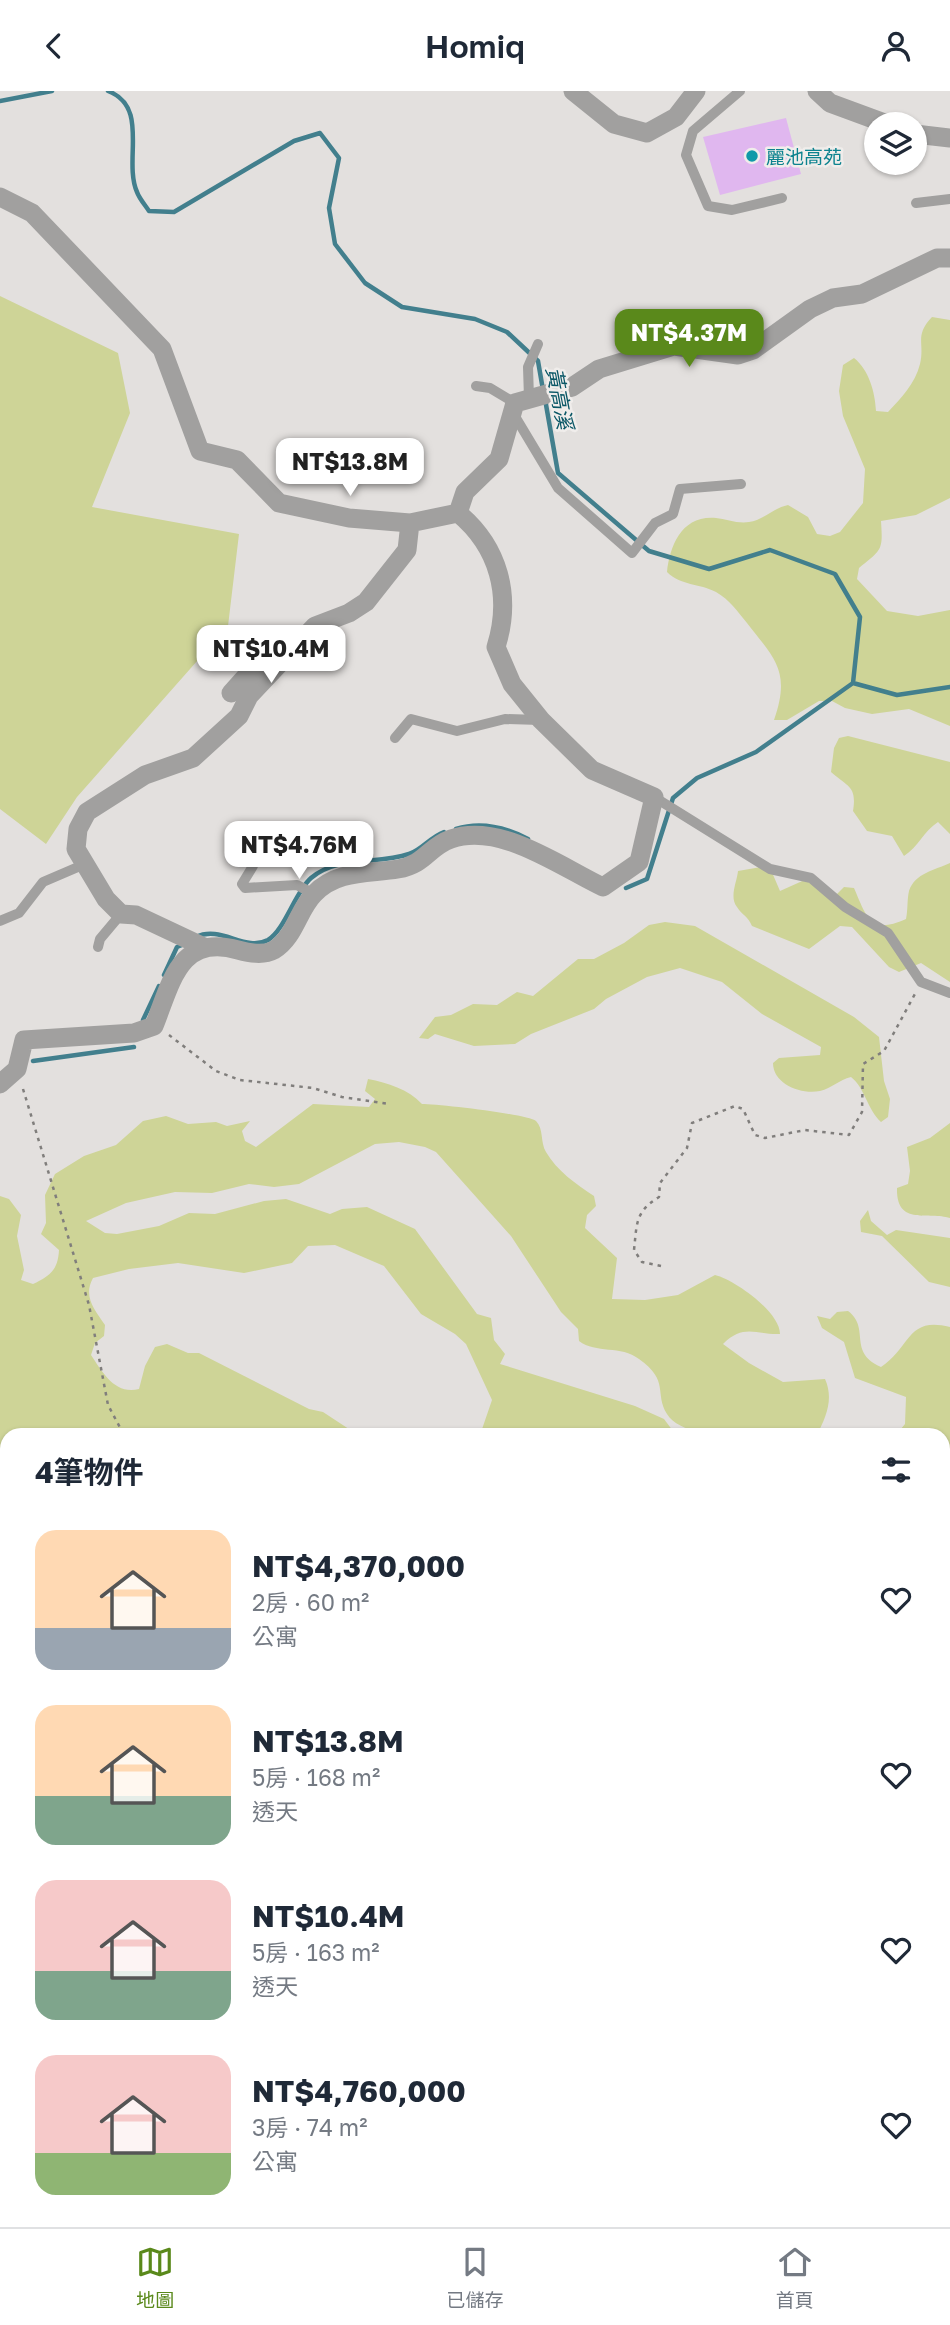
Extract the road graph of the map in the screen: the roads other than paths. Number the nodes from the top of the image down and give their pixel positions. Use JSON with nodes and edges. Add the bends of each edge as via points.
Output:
{"nodes":[{"id":1,"x":573,"y":91,"type":"edge"},
{"id":2,"x":696,"y":91,"type":"edge"},
{"id":3,"x":740,"y":91,"type":"edge"},
{"id":4,"x":817,"y":91,"type":"edge"},
{"id":5,"x":864,"y":116,"type":"edge"},
{"id":6,"x":927,"y":135,"type":"edge"},
{"id":7,"x":950,"y":138,"type":"edge"},
{"id":8,"x":0,"y":197,"type":"edge"},
{"id":9,"x":782,"y":198,"type":"dead end"},
{"id":10,"x":950,"y":199,"type":"edge"},
{"id":11,"x":916,"y":203,"type":"dead end"},
{"id":12,"x":950,"y":258,"type":"edge"},
{"id":13,"x":538,"y":344,"type":"dead end"},
{"id":14,"x":476,"y":386,"type":"dead end"},
{"id":15,"x":519,"y":405,"type":"junction"},
{"id":16,"x":741,"y":484,"type":"dead end"},
{"id":17,"x":458,"y":513,"type":"junction"},
{"id":18,"x":410,"y":523,"type":"junction"},
{"id":19,"x":291,"y":652,"type":"junction"},
{"id":20,"x":231,"y":692,"type":"dead end"},
{"id":21,"x":541,"y":720,"type":"junction"},
{"id":22,"x":395,"y":738,"type":"dead end"},
{"id":23,"x":654,"y":797,"type":"junction"},
{"id":24,"x":85,"y":864,"type":"junction"},
{"id":25,"x":253,"y":866,"type":"dead end"},
{"id":26,"x":314,"y":894,"type":"junction"},
{"id":27,"x":121,"y":914,"type":"junction"},
{"id":28,"x":0,"y":921,"type":"edge"},
{"id":29,"x":98,"y":947,"type":"dead end"},
{"id":30,"x":204,"y":947,"type":"junction"},
{"id":31,"x":950,"y":993,"type":"edge"},
{"id":32,"x":0,"y":1084,"type":"edge"}],
"edges":[{"from":1,"to":2,"type":"street","via":[[614,124],[648,133],[677,117]]},
{"from":3,"to":9,"type":"lane","via":[[694,131],[686,155],[708,206],[732,210]]},
{"from":4,"to":5,"type":"street","via":[[830,103]]},
{"from":6,"to":7,"type":"street"},
{"from":8,"to":18,"type":"street","via":[[32,213],[162,349],[200,451],[237,460],[279,503],[349,518]]},
{"from":10,"to":11,"type":"lane"},
{"from":12,"to":15,"type":"street","via":[[937,258],[862,294],[833,298],[753,350],[738,355],[674,347],[599,369],[572,387]]},
{"from":13,"to":15,"type":"lane"},
{"from":14,"to":15,"type":"lane","via":[[490,388]]},
{"from":15,"to":16,"type":"lane","via":[[558,488],[632,553],[655,523],[673,514],[680,489]]},
{"from":15,"to":17,"type":"street","via":[[499,459],[465,492]]},
{"from":17,"to":18,"type":"street"},
{"from":17,"to":21,"type":"street","via":[[491,549],[503,623],[496,647],[512,684]]},
{"from":18,"to":19,"type":"street","via":[[407,550],[366,602],[315,626]]},
{"from":19,"to":20,"type":"street","via":[[248,674]]},
{"from":19,"to":24,"type":"street","via":[[248,696],[239,716],[193,758],[145,775],[87,812],[78,829],[76,849]]},
{"from":21,"to":22,"type":"lane","via":[[505,719],[457,731],[411,719]]},
{"from":21,"to":23,"type":"street","via":[[592,770]]},
{"from":23,"to":26,"type":"street","via":[[639,862],[603,887],[501,837],[481,833],[439,843],[419,864],[342,875]]},
{"from":23,"to":31,"type":"lane","via":[[770,869],[811,878],[845,907],[888,933],[921,982]]},
{"from":24,"to":27,"type":"street"},
{"from":24,"to":28,"type":"lane","via":[[43,883],[19,913]]},
{"from":25,"to":26,"type":"lane","via":[[242,884],[245,888],[298,885]]},
{"from":26,"to":30,"type":"street","via":[[274,950],[253,954]]},
{"from":27,"to":29,"type":"lane"},
{"from":27,"to":30,"type":"street","via":[[136,915]]},
{"from":30,"to":32,"type":"street","via":[[184,958],[154,1027],[134,1033],[24,1040],[17,1069]]}]}
